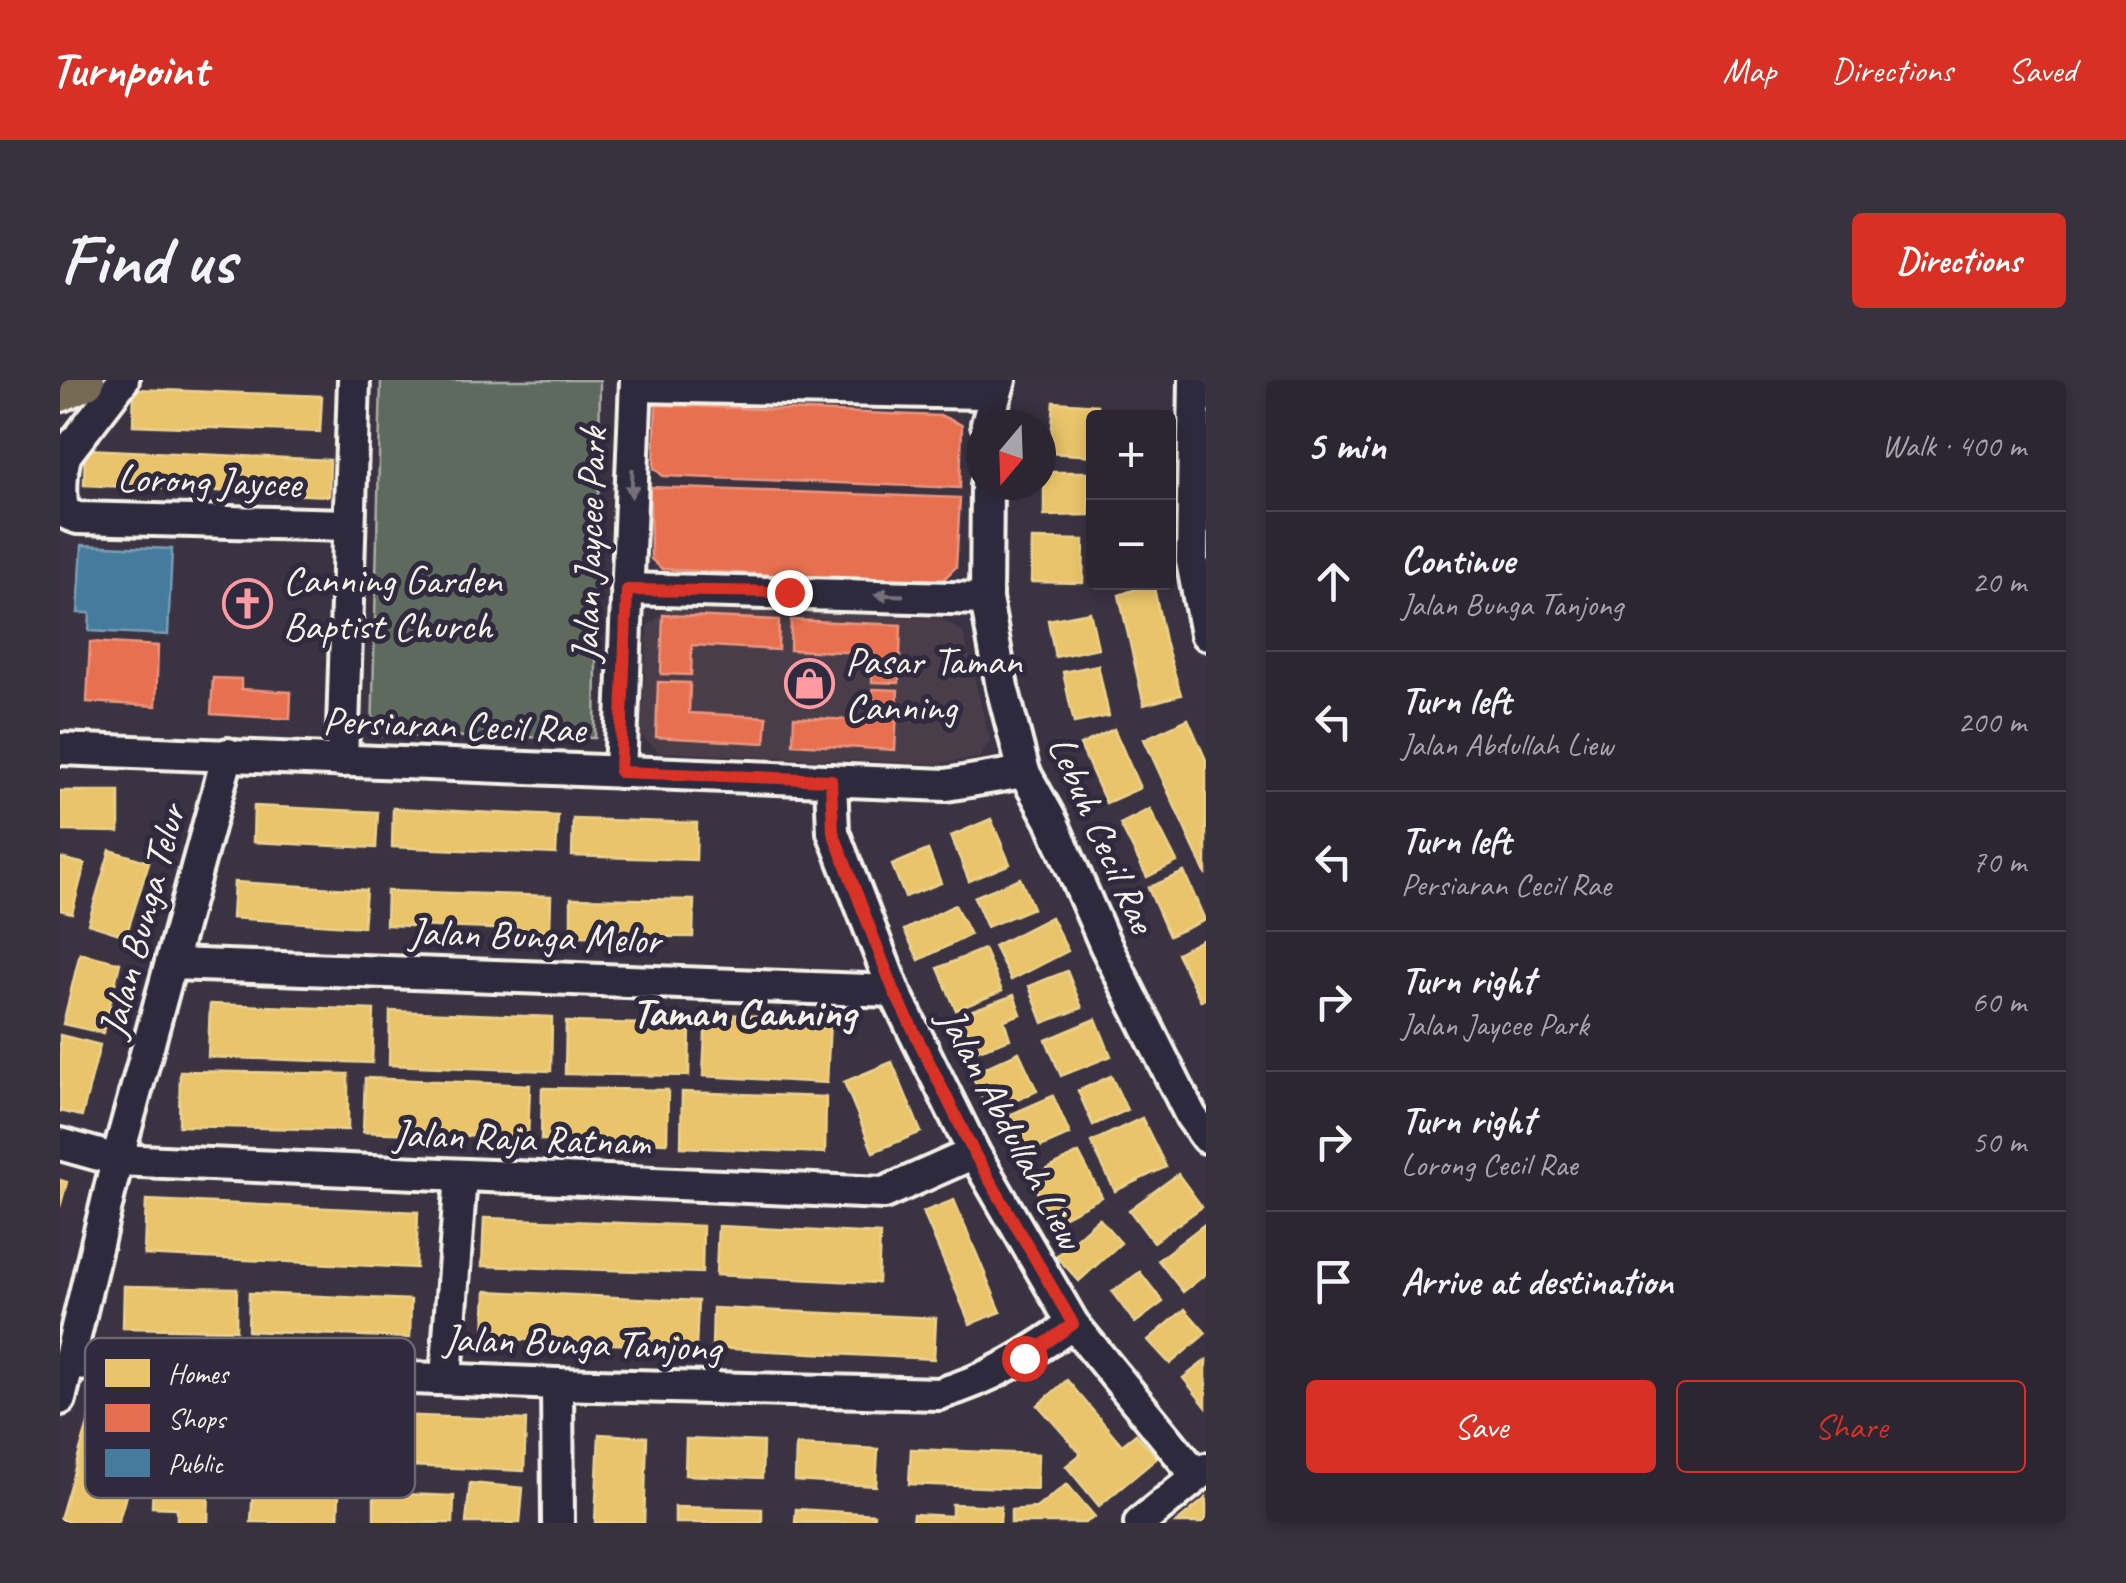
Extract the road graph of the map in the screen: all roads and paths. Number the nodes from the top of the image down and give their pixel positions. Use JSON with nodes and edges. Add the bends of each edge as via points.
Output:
{"nodes":[{"id":1,"x":85,"y":380,"type":"edge"},
{"id":2,"x":123,"y":380,"type":"edge"},
{"id":3,"x":354,"y":380,"type":"edge"},
{"id":4,"x":1195,"y":380,"type":"edge"},
{"id":5,"x":636,"y":383,"type":"edge"},
{"id":6,"x":988,"y":384,"type":"edge"},
{"id":7,"x":60,"y":392,"type":"edge"},
{"id":8,"x":987,"y":410,"type":"edge"},
{"id":9,"x":987,"y":500,"type":"edge"},
{"id":10,"x":349,"y":525,"type":"junction"},
{"id":11,"x":1199,"y":561,"type":"edge"},
{"id":12,"x":627,"y":590,"type":"junction"},
{"id":13,"x":986,"y":599,"type":"junction"},
{"id":14,"x":1206,"y":634,"type":"edge"},
{"id":15,"x":60,"y":749,"type":"edge"},
{"id":16,"x":228,"y":754,"type":"junction"},
{"id":17,"x":342,"y":761,"type":"junction"},
{"id":18,"x":620,"y":772,"type":"junction"},
{"id":19,"x":1024,"y":772,"type":"junction"},
{"id":20,"x":831,"y":780,"type":"junction"},
{"id":21,"x":173,"y":964,"type":"junction"},
{"id":22,"x":894,"y":991,"type":"junction"},
{"id":23,"x":1206,"y":1137,"type":"edge"},
{"id":24,"x":60,"y":1144,"type":"edge"},
{"id":25,"x":974,"y":1153,"type":"junction"},
{"id":26,"x":117,"y":1160,"type":"junction"},
{"id":27,"x":461,"y":1176,"type":"junction"},
{"id":28,"x":1073,"y":1324,"type":"junction"},
{"id":29,"x":70,"y":1364,"type":"junction"},
{"id":30,"x":85,"y":1365,"type":"edge"},
{"id":31,"x":415,"y":1377,"type":"edge"},
{"id":32,"x":446,"y":1378,"type":"junction"},
{"id":33,"x":557,"y":1384,"type":"junction"},
{"id":34,"x":60,"y":1399,"type":"edge"},
{"id":35,"x":1202,"y":1472,"type":"edge"},
{"id":36,"x":558,"y":1523,"type":"edge"},
{"id":37,"x":1140,"y":1523,"type":"edge"}],
"edges":[{"from":1,"to":7,"type":"main road"},
{"from":2,"to":10,"type":"street","name":"Lorong Jaycee","via":[[66,454],[66,514]]},
{"from":3,"to":10,"type":"street"},
{"from":4,"to":11,"type":"street"},
{"from":5,"to":6,"type":"street"},
{"from":5,"to":12,"type":"street","name":"Jalan Jaycee Park","one_way":true},
{"from":6,"to":8,"type":"street"},
{"from":9,"to":13,"type":"street","name":"Lebuh Cecil Rae"},
{"from":10,"to":17,"type":"street"},
{"from":11,"to":14,"type":"street"},
{"from":13,"to":12,"type":"street","one_way":true},
{"from":12,"to":18,"type":"street","name":"Jalan Jaycee Park"},
{"from":13,"to":19,"type":"street","name":"Lebuh Cecil Rae"},
{"from":15,"to":16,"type":"street","name":"Persiaran Cecil Rae"},
{"from":16,"to":17,"type":"street","name":"Persiaran Cecil Rae"},
{"from":16,"to":21,"type":"street","name":"Jalan Bunga Telur"},
{"from":17,"to":18,"type":"street","name":"Persiaran Cecil Rae"},
{"from":18,"to":20,"type":"street","name":"Persiaran Cecil Rae"},
{"from":19,"to":20,"type":"street","name":"Persiaran Cecil Rae","via":[[946,785]]},
{"from":19,"to":23,"type":"street","name":"Lebuh Cecil Rae"},
{"from":20,"to":22,"type":"street","name":"Jalan Abdullah Liew","via":[[833,832]]},
{"from":21,"to":22,"type":"street","name":"Jalan Bunga Melor"},
{"from":21,"to":26,"type":"street","name":"Jalan Bunga Telur"},
{"from":22,"to":25,"type":"street","name":"Jalan Abdullah Liew"},
{"from":24,"to":26,"type":"street","name":"Jalan Raja Ratnam"},
{"from":25,"to":27,"type":"street","name":"Jalan Raja Ratnam","via":[[884,1193]]},
{"from":25,"to":28,"type":"street","name":"Jalan Abdullah Liew"},
{"from":26,"to":27,"type":"street","name":"Jalan Raja Ratnam"},
{"from":26,"to":29,"type":"street","name":"Jalan Bunga Telur"},
{"from":27,"to":32,"type":"street"},
{"from":28,"to":33,"type":"street","name":"Jalan Bunga Tanjong","via":[[981,1382],[939,1394]]},
{"from":28,"to":35,"type":"street","name":"Jalan Abdullah Liew"},
{"from":29,"to":30,"type":"street","name":"Jalan Bunga Tanjong"},
{"from":29,"to":34,"type":"street","name":"Jalan Bunga Telur"},
{"from":31,"to":32,"type":"street","name":"Jalan Bunga Tanjong"},
{"from":32,"to":33,"type":"street","name":"Jalan Bunga Tanjong"},
{"from":33,"to":36,"type":"street"},
{"from":35,"to":37,"type":"street"}]}
